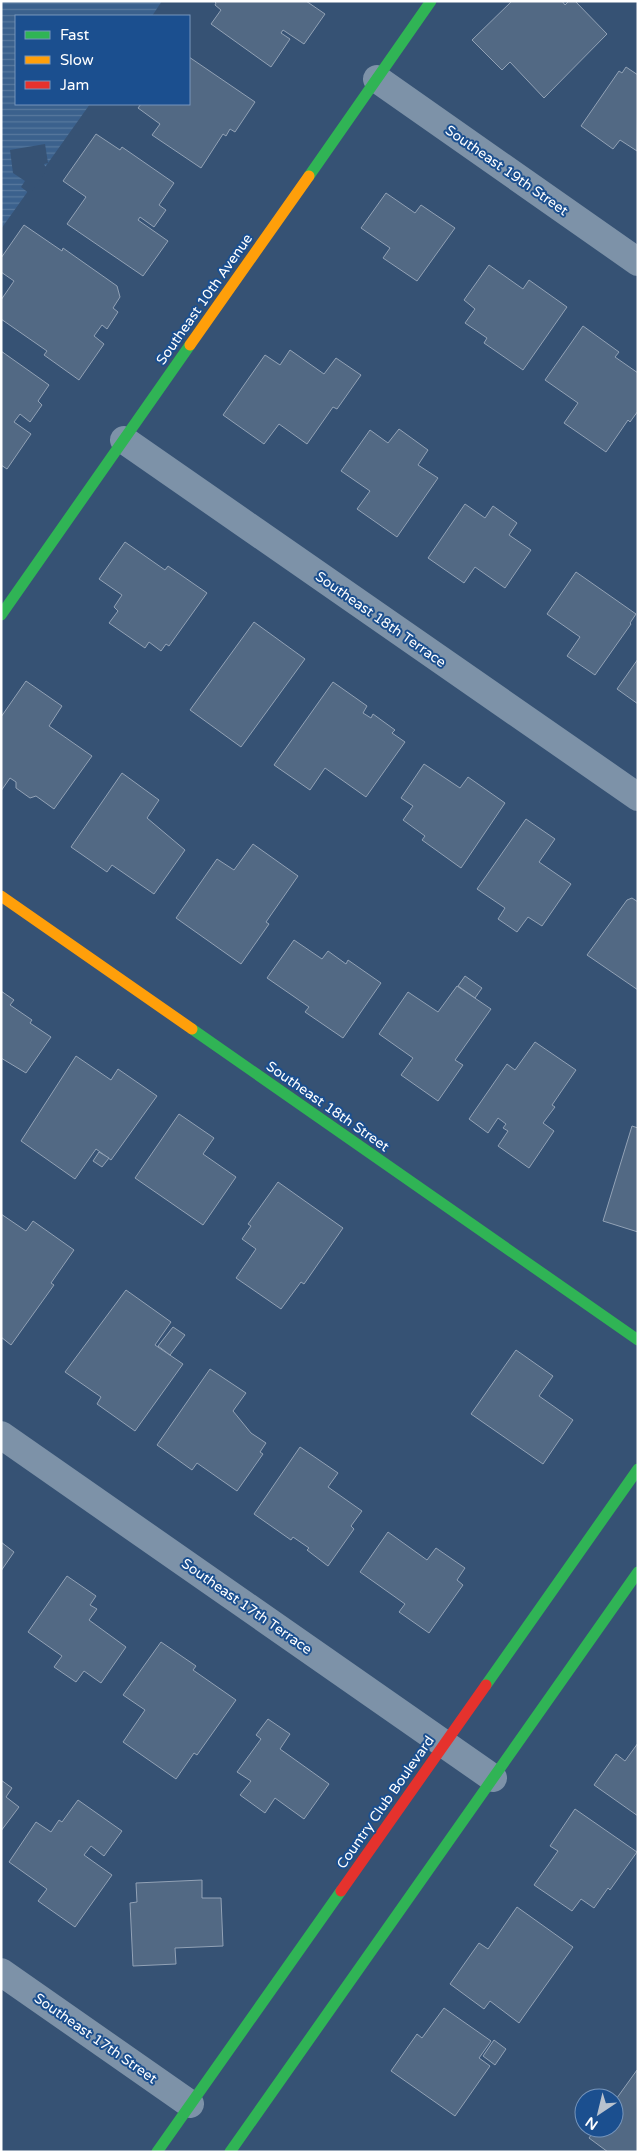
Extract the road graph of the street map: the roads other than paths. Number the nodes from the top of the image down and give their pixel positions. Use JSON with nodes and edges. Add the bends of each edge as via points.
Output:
{"nodes":[{"id":1,"x":431,"y":1,"type":"edge"},
{"id":2,"x":377,"y":79,"type":"junction"},
{"id":3,"x":638,"y":262,"type":"edge"},
{"id":4,"x":124,"y":440,"type":"junction"},
{"id":5,"x":1,"y":615,"type":"edge"},
{"id":6,"x":638,"y":797,"type":"edge"},
{"id":7,"x":1,"y":896,"type":"edge"},
{"id":8,"x":638,"y":1340,"type":"edge"},
{"id":9,"x":1,"y":1435,"type":"edge"},
{"id":10,"x":638,"y":1469,"type":"edge"},
{"id":11,"x":638,"y":1572,"type":"edge"},
{"id":12,"x":444,"y":1744,"type":"junction"},
{"id":13,"x":493,"y":1778,"type":"junction"},
{"id":14,"x":1,"y":1972,"type":"edge"},
{"id":15,"x":190,"y":2104,"type":"junction"},
{"id":16,"x":157,"y":2152,"type":"edge"},
{"id":17,"x":230,"y":2152,"type":"edge"}],
"edges":[{"from":1,"to":2,"type":"main road","name":"Southeast 10th Avenue"},
{"from":2,"to":3,"type":"street","name":"Southeast 19th Street"},
{"from":2,"to":4,"type":"main road","name":"Southeast 10th Avenue"},
{"from":4,"to":5,"type":"main road","name":"Southeast 10th Avenue"},
{"from":4,"to":6,"type":"street","name":"Southeast 18th Terrace"},
{"from":7,"to":8,"type":"main road","name":"Southeast 18th Street"},
{"from":9,"to":12,"type":"street","name":"Southeast 17th Terrace"},
{"from":10,"to":12,"type":"main road","name":"Country Club Boulevard"},
{"from":11,"to":13,"type":"main road"},
{"from":12,"to":13,"type":"street","name":"Southeast 17th Terrace"},
{"from":12,"to":15,"type":"main road","name":"Country Club Boulevard"},
{"from":13,"to":17,"type":"main road"},
{"from":14,"to":15,"type":"street","name":"Southeast 17th Street"},
{"from":15,"to":16,"type":"main road","name":"Country Club Boulevard"}]}
